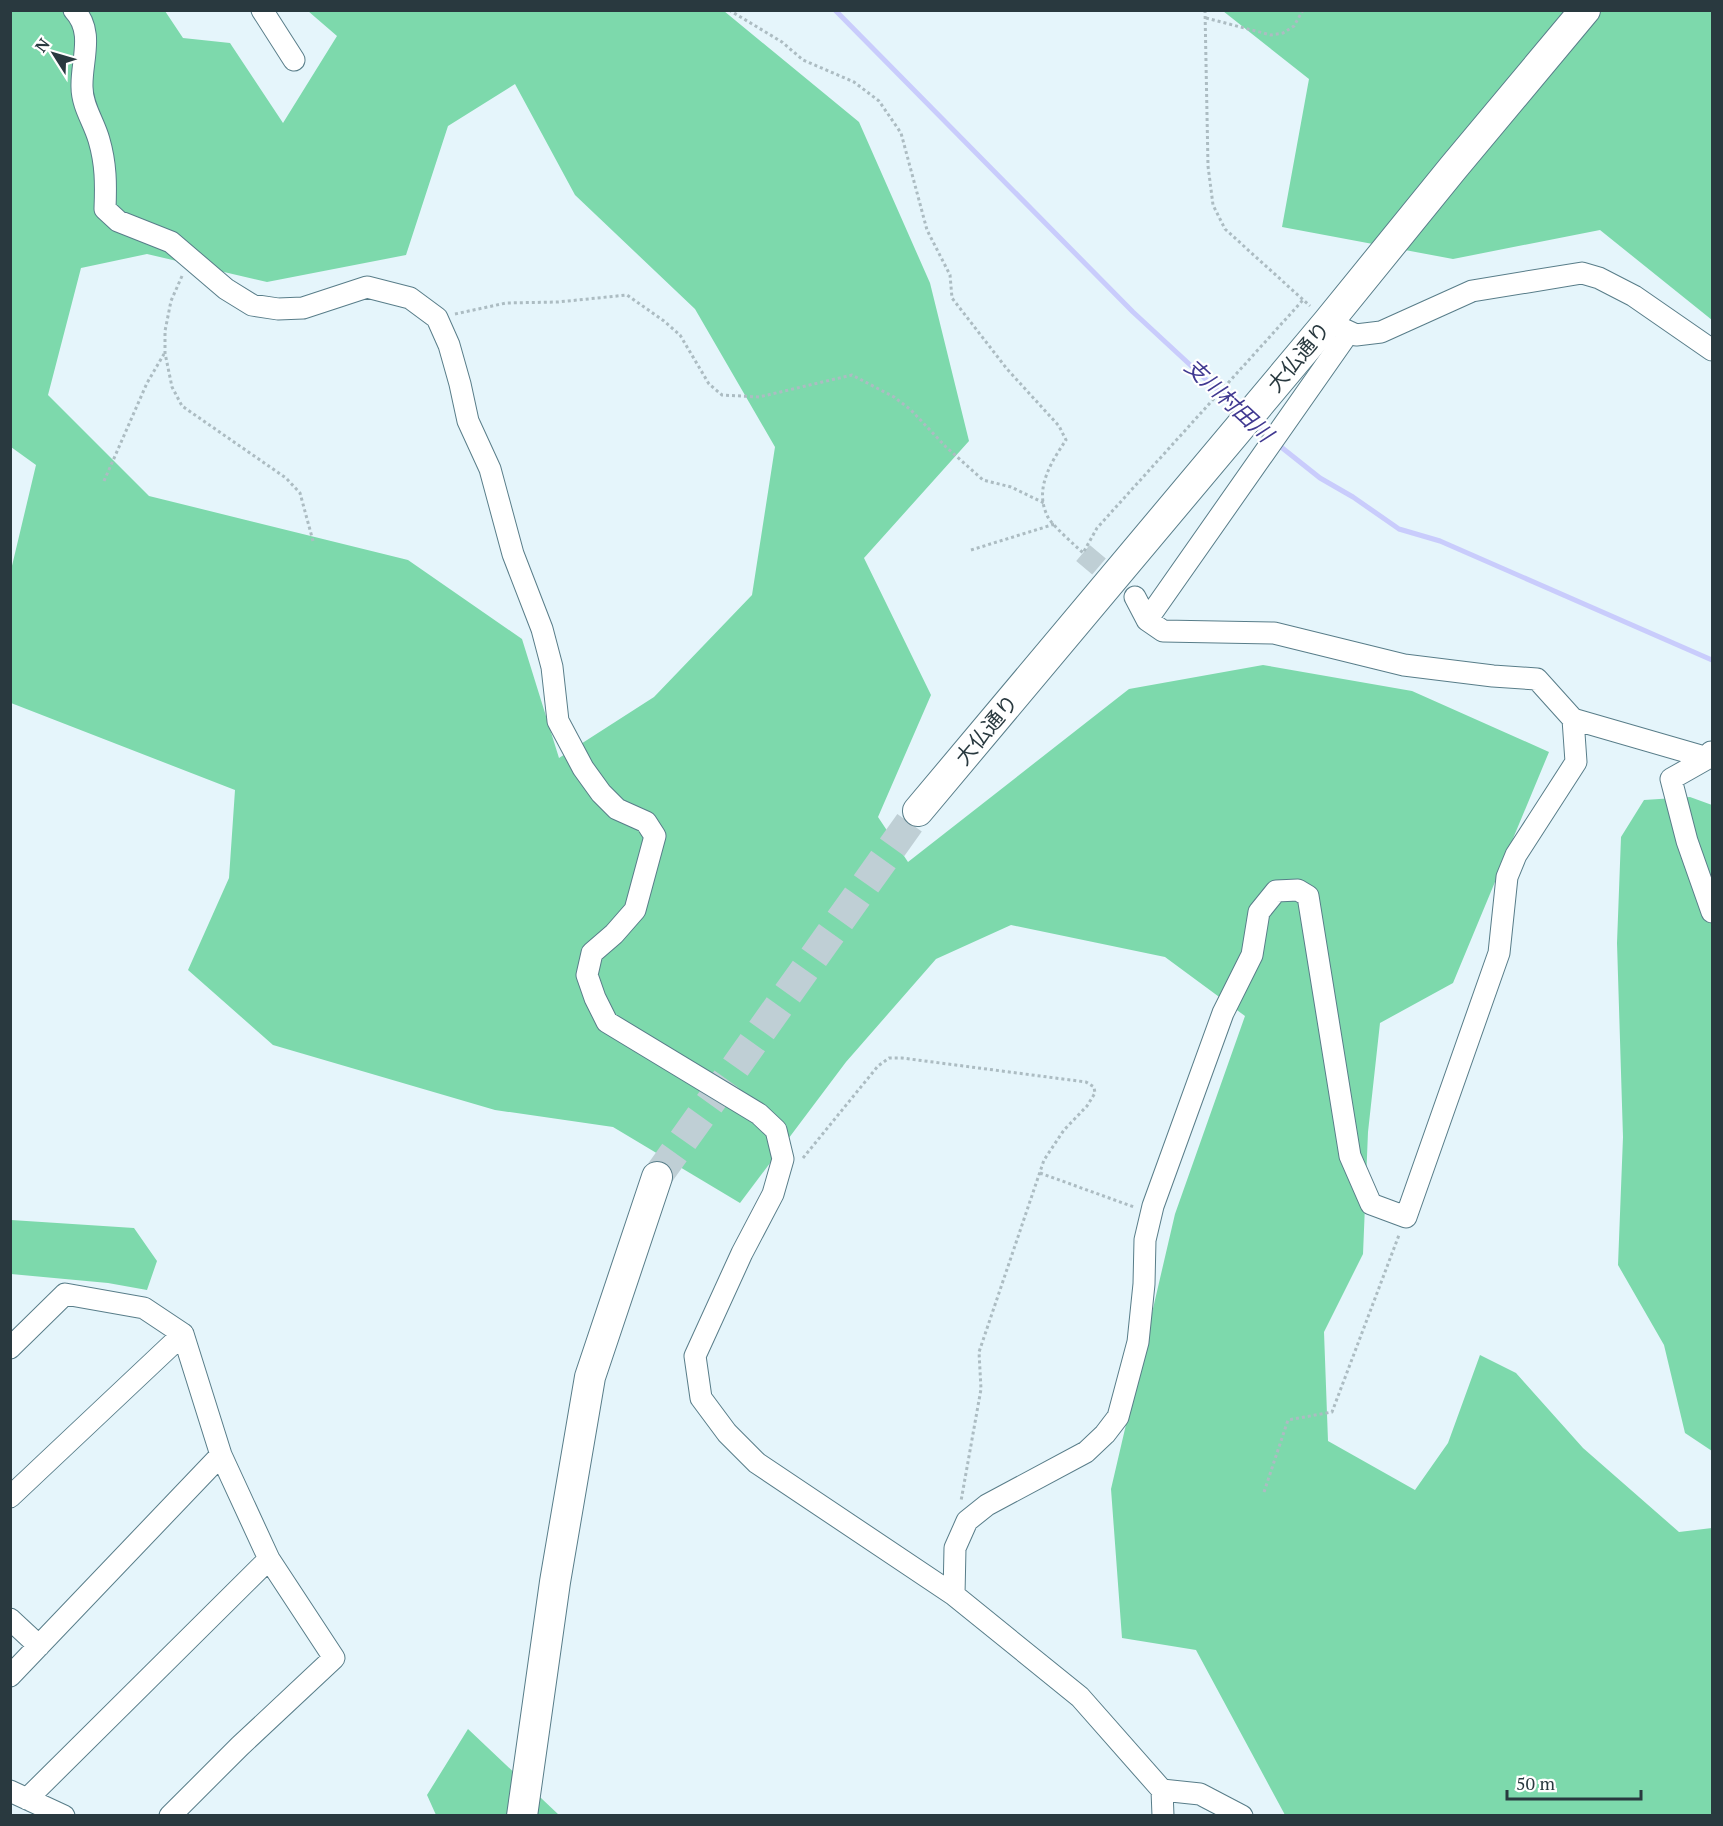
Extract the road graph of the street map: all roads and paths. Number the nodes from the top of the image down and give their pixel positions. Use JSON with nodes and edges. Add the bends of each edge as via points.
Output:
{"nodes":[{"id":1,"x":74,"y":10,"type":"edge"},
{"id":2,"x":262,"y":10,"type":"edge"},
{"id":3,"x":729,"y":10,"type":"edge"},
{"id":4,"x":1205,"y":10,"type":"edge"},
{"id":5,"x":1303,"y":10,"type":"edge"},
{"id":6,"x":1586,"y":10,"type":"edge"},
{"id":7,"x":1206,"y":18,"type":"junction"},
{"id":8,"x":294,"y":60,"type":"dead end"},
{"id":9,"x":195,"y":261,"type":"junction"},
{"id":10,"x":1303,"y":300,"type":"junction"},
{"id":11,"x":437,"y":318,"type":"junction"},
{"id":12,"x":1339,"y":327,"type":"junction"},
{"id":13,"x":1713,"y":350,"type":"edge"},
{"id":14,"x":165,"y":353,"type":"junction"},
{"id":15,"x":104,"y":481,"type":"dead end"},
{"id":16,"x":1044,"y":503,"type":"junction"},
{"id":17,"x":1055,"y":524,"type":"junction"},
{"id":18,"x":313,"y":541,"type":"dead end"},
{"id":19,"x":971,"y":550,"type":"dead end"},
{"id":20,"x":1135,"y":597,"type":"tunnel mouth"},
{"id":21,"x":1148,"y":620,"type":"junction"},
{"id":22,"x":1573,"y":719,"type":"junction"},
{"id":23,"x":1710,"y":753,"type":"edge"},
{"id":24,"x":918,"y":811,"type":"tunnel mouth"},
{"id":25,"x":1713,"y":912,"type":"edge"},
{"id":26,"x":803,"y":1158,"type":"dead end"},
{"id":27,"x":1040,"y":1173,"type":"junction"},
{"id":28,"x":657,"y":1177,"type":"tunnel mouth"},
{"id":29,"x":1151,"y":1214,"type":"junction"},
{"id":30,"x":1406,"y":1216,"type":"junction"},
{"id":31,"x":183,"y":1334,"type":"junction"},
{"id":32,"x":10,"y":1348,"type":"edge"},
{"id":33,"x":220,"y":1455,"type":"junction"},
{"id":34,"x":1264,"y":1492,"type":"dead end"},
{"id":35,"x":10,"y":1497,"type":"edge"},
{"id":36,"x":964,"y":1529,"type":"junction"},
{"id":37,"x":269,"y":1560,"type":"junction"},
{"id":38,"x":954,"y":1595,"type":"junction"},
{"id":39,"x":10,"y":1619,"type":"edge"},
{"id":40,"x":39,"y":1646,"type":"junction"},
{"id":41,"x":10,"y":1676,"type":"edge"},
{"id":42,"x":1162,"y":1790,"type":"junction"},
{"id":43,"x":19,"y":1795,"type":"edge"},
{"id":44,"x":64,"y":1815,"type":"edge"},
{"id":45,"x":170,"y":1815,"type":"edge"},
{"id":46,"x":522,"y":1815,"type":"edge"},
{"id":47,"x":1163,"y":1815,"type":"edge"},
{"id":48,"x":1242,"y":1815,"type":"edge"}],
"edges":[{"from":1,"to":9,"type":"street","via":[[86,32],[81,86],[106,172],[105,209],[118,221],[171,242]]},
{"from":2,"to":8,"type":"street"},
{"from":3,"to":16,"type":"path","via":[[782,42],[803,60],[854,82],[879,101],[901,133],[927,230],[950,275],[952,298],[1007,369],[1059,426],[1066,440],[1047,471]]},
{"from":4,"to":7,"type":"path"},
{"from":5,"to":7,"type":"path","via":[[1294,26],[1271,35]]},
{"from":6,"to":12,"type":"street","name":"大仏通り","via":[[1453,168]]},
{"from":7,"to":10,"type":"path","via":[[1212,205],[1225,229]]},
{"from":9,"to":11,"type":"street","via":[[226,289],[252,305],[303,308],[368,287],[410,298]]},
{"from":9,"to":14,"type":"path","via":[[179,280],[171,301]]},
{"from":10,"to":12,"type":"path"},
{"from":10,"to":17,"type":"path","via":[[1097,528],[1083,553]]},
{"from":11,"to":16,"type":"path","via":[[506,303],[627,295],[680,335],[709,384],[722,395],[759,397],[852,375],[911,410],[983,480],[1011,487]]},
{"from":11,"to":38,"type":"street","via":[[460,384],[468,421],[490,469],[513,554],[542,629],[552,667],[558,720],[601,793],[617,809],[646,822],[655,836],[635,910],[592,953],[587,975],[595,998],[607,1022],[759,1114],[776,1130],[783,1159],[773,1194],[695,1356],[701,1398],[727,1433],[757,1462]]},
{"from":12,"to":13,"type":"street","via":[[1356,335],[1381,332],[1472,291],[1582,273],[1634,296]]},
{"from":12,"to":21,"type":"street","via":[[1289,419]]},
{"from":12,"to":24,"type":"street","name":"大仏通り","via":[[1269,393]]},
{"from":14,"to":15,"type":"path","via":[[147,383]]},
{"from":14,"to":18,"type":"path","via":[[172,387],[182,406],[286,478],[300,493]]},
{"from":16,"to":17,"type":"path","via":[[1047,516]]},
{"from":17,"to":19,"type":"path"},
{"from":20,"to":21,"type":"street"},
{"from":21,"to":22,"type":"street","via":[[1163,632],[1274,633],[1404,665],[1537,679]]},
{"from":22,"to":23,"type":"street"},
{"from":22,"to":30,"type":"street","via":[[1576,762],[1516,855],[1507,877],[1499,953]]},
{"from":23,"to":25,"type":"street","via":[[1671,779],[1687,841]]},
{"from":26,"to":27,"type":"path","via":[[878,1066],[889,1058],[902,1058],[1086,1082],[1094,1087],[1095,1094],[1064,1130]]},
{"from":27,"to":29,"type":"path"},
{"from":27,"to":36,"type":"path","via":[[979,1352],[981,1389],[960,1514]]},
{"from":28,"to":46,"type":"street","via":[[591,1377],[555,1582]]},
{"from":29,"to":30,"type":"street","via":[[1223,1013],[1252,955],[1259,912],[1276,891],[1298,891],[1308,896],[1350,1156],[1371,1204]]},
{"from":29,"to":36,"type":"street","via":[[1145,1240],[1138,1342],[1118,1417],[1086,1452],[987,1505],[967,1521]]},
{"from":30,"to":34,"type":"path","via":[[1332,1412],[1288,1420]]},
{"from":31,"to":32,"type":"street","via":[[144,1308],[65,1294]]},
{"from":31,"to":33,"type":"street"},
{"from":31,"to":35,"type":"street"},
{"from":33,"to":37,"type":"street"},
{"from":33,"to":40,"type":"street"},
{"from":36,"to":38,"type":"street","via":[[955,1548]]},
{"from":37,"to":43,"type":"street"},
{"from":37,"to":45,"type":"street","via":[[334,1658]]},
{"from":38,"to":42,"type":"street","via":[[1080,1697]]},
{"from":39,"to":40,"type":"street"},
{"from":40,"to":41,"type":"street"},
{"from":42,"to":47,"type":"street"},
{"from":42,"to":48,"type":"street","via":[[1200,1794]]},
{"from":43,"to":44,"type":"street"}]}
